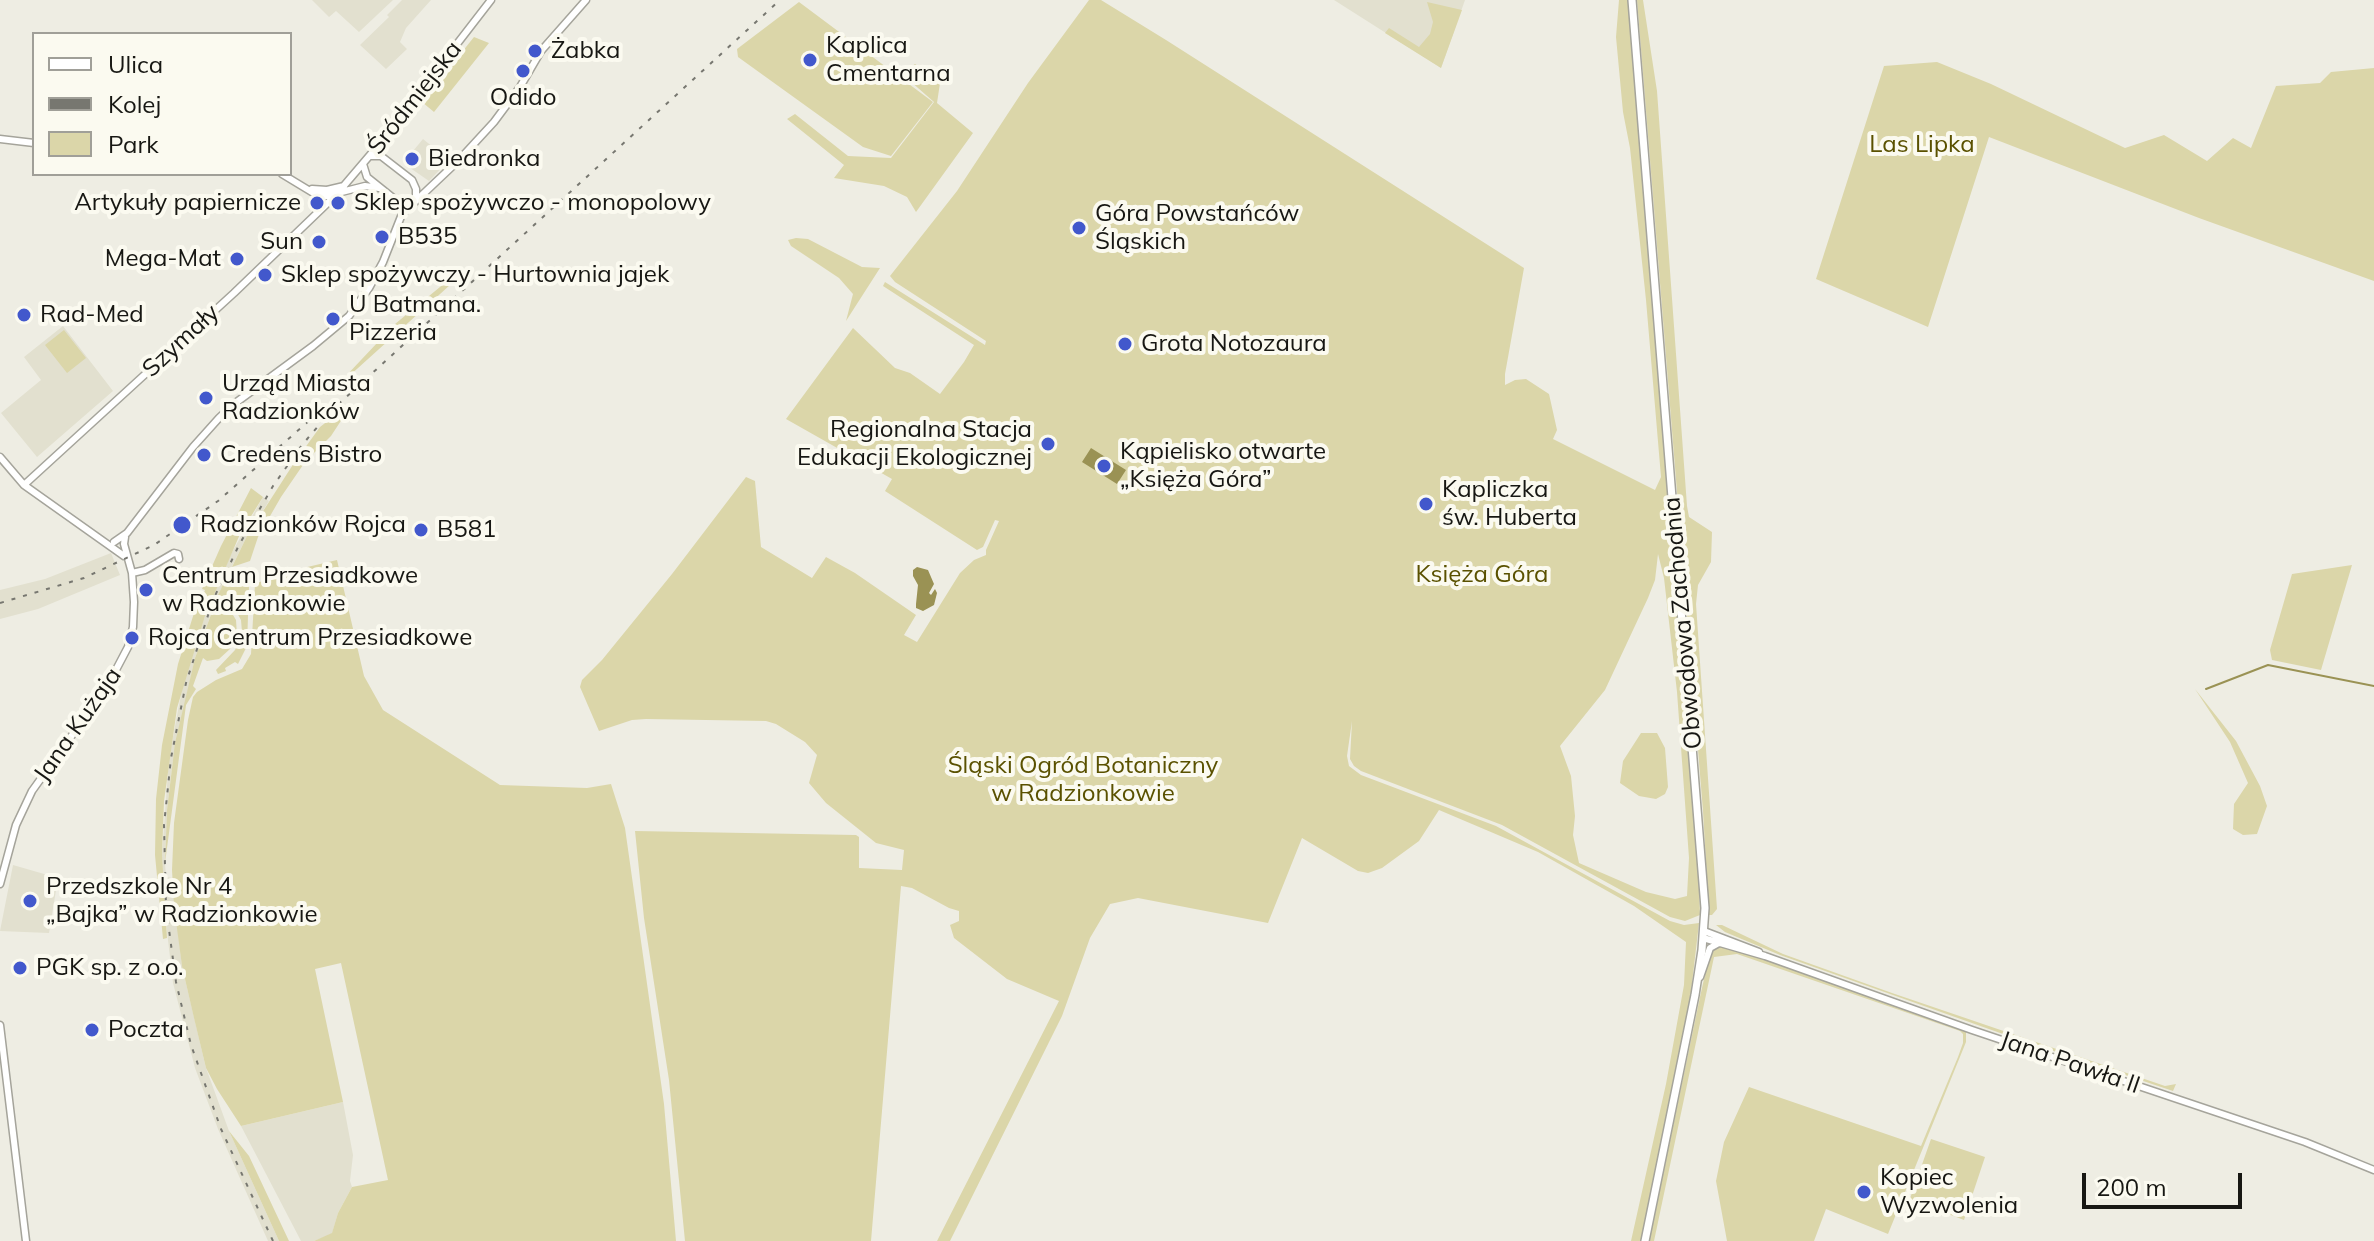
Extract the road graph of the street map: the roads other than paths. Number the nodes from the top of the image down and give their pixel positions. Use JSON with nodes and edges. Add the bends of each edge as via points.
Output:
{"nodes":[{"id":1,"x":491,"y":0,"type":"edge"},
{"id":2,"x":586,"y":0,"type":"edge"},
{"id":3,"x":1632,"y":0,"type":"edge"},
{"id":4,"x":0,"y":139,"type":"edge"},
{"id":5,"x":32,"y":143,"type":"edge"},
{"id":6,"x":370,"y":156,"type":"junction"},
{"id":7,"x":363,"y":164,"type":"junction"},
{"id":8,"x":286,"y":176,"type":"edge"},
{"id":9,"x":344,"y":186,"type":"junction"},
{"id":10,"x":306,"y":187,"type":"junction"},
{"id":11,"x":379,"y":188,"type":"junction"},
{"id":12,"x":315,"y":194,"type":"junction"},
{"id":13,"x":336,"y":195,"type":"junction"},
{"id":14,"x":416,"y":199,"type":"junction"},
{"id":15,"x":410,"y":205,"type":"junction"},
{"id":16,"x":319,"y":211,"type":"junction"},
{"id":17,"x":0,"y":457,"type":"edge"},
{"id":18,"x":24,"y":485,"type":"junction"},
{"id":19,"x":127,"y":533,"type":"junction"},
{"id":20,"x":103,"y":541,"type":"junction"},
{"id":21,"x":114,"y":542,"type":"junction"},
{"id":22,"x":125,"y":549,"type":"junction"},
{"id":23,"x":179,"y":559,"type":"dead end"},
{"id":24,"x":129,"y":562,"type":"junction"},
{"id":25,"x":132,"y":573,"type":"junction"},
{"id":26,"x":0,"y":884,"type":"edge"},
{"id":27,"x":1704,"y":935,"type":"junction"},
{"id":28,"x":1720,"y":943,"type":"junction"},
{"id":29,"x":1765,"y":956,"type":"junction"},
{"id":30,"x":1696,"y":992,"type":"junction"},
{"id":31,"x":0,"y":1025,"type":"edge"},
{"id":32,"x":2374,"y":1170,"type":"edge"},
{"id":33,"x":26,"y":1241,"type":"edge"},
{"id":34,"x":1645,"y":1241,"type":"edge"}],
"edges":[{"from":1,"to":6,"type":"street","name":"Śródmiejska"},
{"from":2,"to":14,"type":"street","via":[[541,51],[494,122]]},
{"from":3,"to":27,"type":"main road","name":"Obwodowa Zachodnia"},
{"from":4,"to":5,"type":"street"},
{"from":6,"to":7,"type":"street","name":"Śródmiejska"},
{"from":6,"to":14,"type":"street","via":[[381,156],[412,180]]},
{"from":7,"to":9,"type":"street","name":"Śródmiejska"},
{"from":7,"to":11,"type":"street","via":[[364,173]]},
{"from":8,"to":10,"type":"street"},
{"from":9,"to":10,"type":"street"},
{"from":9,"to":13,"type":"street","name":"Śródmiejska"},
{"from":10,"to":12,"type":"street"},
{"from":11,"to":13,"type":"street","via":[[365,186]]},
{"from":11,"to":15,"type":"street"},
{"from":12,"to":13,"type":"street"},
{"from":12,"to":16,"type":"street"},
{"from":13,"to":16,"type":"street","name":"Szymały"},
{"from":14,"to":15,"type":"street"},
{"from":15,"to":19,"type":"street","via":[[399,218],[369,288],[349,316],[213,424]]},
{"from":16,"to":18,"type":"street","name":"Szymały"},
{"from":17,"to":18,"type":"street"},
{"from":18,"to":20,"type":"street"},
{"from":19,"to":21,"type":"street"},
{"from":19,"to":22,"type":"street"},
{"from":20,"to":21,"type":"street"},
{"from":20,"to":24,"type":"street"},
{"from":21,"to":22,"type":"street"},
{"from":22,"to":24,"type":"street","name":"Jana Kużaja"},
{"from":23,"to":25,"type":"street","via":[[174,553]]},
{"from":24,"to":25,"type":"street","name":"Jana Kużaja"},
{"from":25,"to":26,"type":"street","name":"Jana Kużaja","via":[[134,616],[128,647],[108,685],[32,791],[16,825]]},
{"from":27,"to":28,"type":"street","name":"Jana Pawła II"},
{"from":27,"to":29,"type":"street","name":"Jana Pawła II"},
{"from":27,"to":30,"type":"main road","name":"Obwodowa Zachodnia"},
{"from":28,"to":29,"type":"street","name":"Jana Pawła II"},
{"from":28,"to":30,"type":"street","via":[[1710,948]]},
{"from":29,"to":32,"type":"street","name":"Jana Pawła II"},
{"from":30,"to":34,"type":"main road","name":"Obwodowa Zachodnia"},
{"from":31,"to":33,"type":"street"}]}
